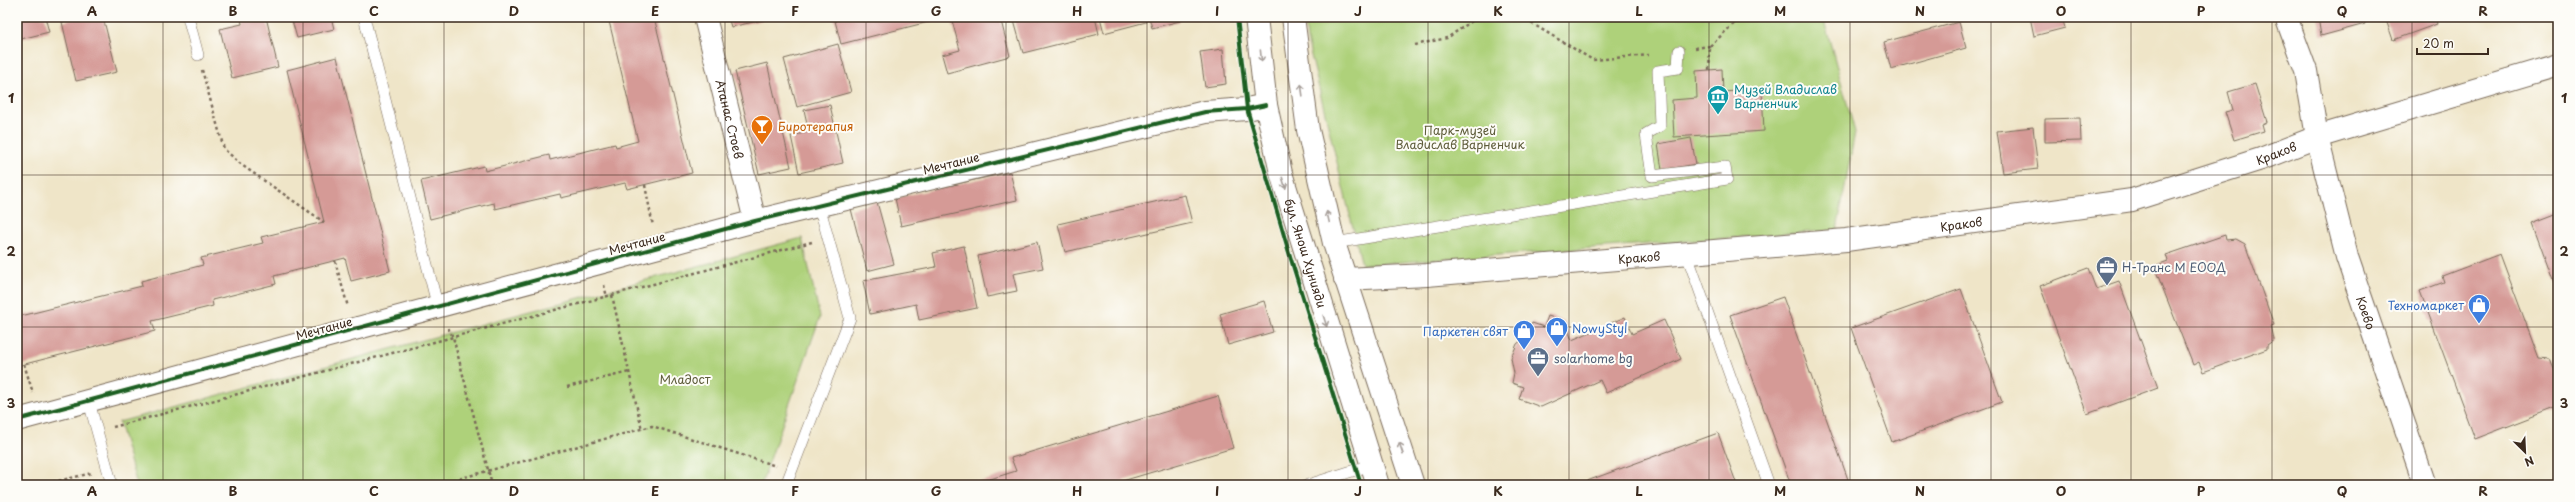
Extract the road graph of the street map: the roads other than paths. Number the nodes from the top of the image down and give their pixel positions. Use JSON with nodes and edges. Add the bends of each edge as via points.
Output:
{"nodes":[{"id":1,"x":188,"y":17,"type":"edge"},
{"id":2,"x":364,"y":17,"type":"edge"},
{"id":3,"x":705,"y":17,"type":"edge"},
{"id":4,"x":1256,"y":17,"type":"edge"},
{"id":5,"x":1293,"y":17,"type":"edge"},
{"id":6,"x":2286,"y":17,"type":"edge"},
{"id":7,"x":1679,"y":51,"type":"road end"},
{"id":8,"x":198,"y":55,"type":"road end"},
{"id":9,"x":2558,"y":65,"type":"edge"},
{"id":10,"x":1266,"y":105,"type":"junction"},
{"id":11,"x":2317,"y":137,"type":"junction"},
{"id":12,"x":819,"y":205,"type":"junction"},
{"id":13,"x":755,"y":221,"type":"junction"},
{"id":14,"x":1334,"y":243,"type":"junction"},
{"id":15,"x":1686,"y":252,"type":"junction"},
{"id":16,"x":1345,"y":279,"type":"junction"},
{"id":17,"x":438,"y":308,"type":"junction"},
{"id":18,"x":89,"y":402,"type":"junction"},
{"id":19,"x":17,"y":420,"type":"edge"},
{"id":20,"x":1375,"y":475,"type":"edge"},
{"id":21,"x":112,"y":485,"type":"edge"},
{"id":22,"x":786,"y":485,"type":"edge"},
{"id":23,"x":1308,"y":485,"type":"edge"},
{"id":24,"x":1414,"y":485,"type":"edge"},
{"id":25,"x":1769,"y":485,"type":"edge"},
{"id":26,"x":2425,"y":485,"type":"edge"}],
"edges":[{"from":1,"to":8,"type":"lane"},
{"from":2,"to":17,"type":"lane"},
{"from":3,"to":13,"type":"street","name":"Атанас Стоев"},
{"from":4,"to":10,"type":"street","name":"бул. Янош Хунияди","one_way":true},
{"from":14,"to":5,"type":"street","one_way":true,"via":[[1308,130]]},
{"from":6,"to":11,"type":"street","name":"Коево","via":[[2306,71]]},
{"from":7,"to":14,"type":"lane","via":[[1678,68],[1658,71],[1660,126],[1646,134],[1652,176],[1725,167],[1726,179]]},
{"from":9,"to":11,"type":"street","name":"Краков"},
{"from":10,"to":12,"type":"street","name":"Мечтание","via":[[1205,112]]},
{"from":10,"to":20,"type":"street","name":"бул. Янош Хунияди","one_way":true,"via":[[1280,173]]},
{"from":11,"to":15,"type":"street","name":"Краков","via":[[2261,159],[2132,200],[1846,240]]},
{"from":11,"to":26,"type":"street","name":"Коево","via":[[2347,257]]},
{"from":12,"to":13,"type":"street","name":"Мечтание"},
{"from":12,"to":22,"type":"lane","via":[[850,318]]},
{"from":13,"to":17,"type":"street","name":"Мечтание"},
{"from":14,"to":16,"type":"street"},
{"from":15,"to":16,"type":"street","name":"Краков","via":[[1427,275]]},
{"from":15,"to":25,"type":"lane"},
{"from":24,"to":16,"type":"street","one_way":true},
{"from":17,"to":18,"type":"street","name":"Мечтание"},
{"from":18,"to":19,"type":"street","name":"Мечтание"},
{"from":18,"to":21,"type":"lane"},
{"from":20,"to":23,"type":"lane"}]}
